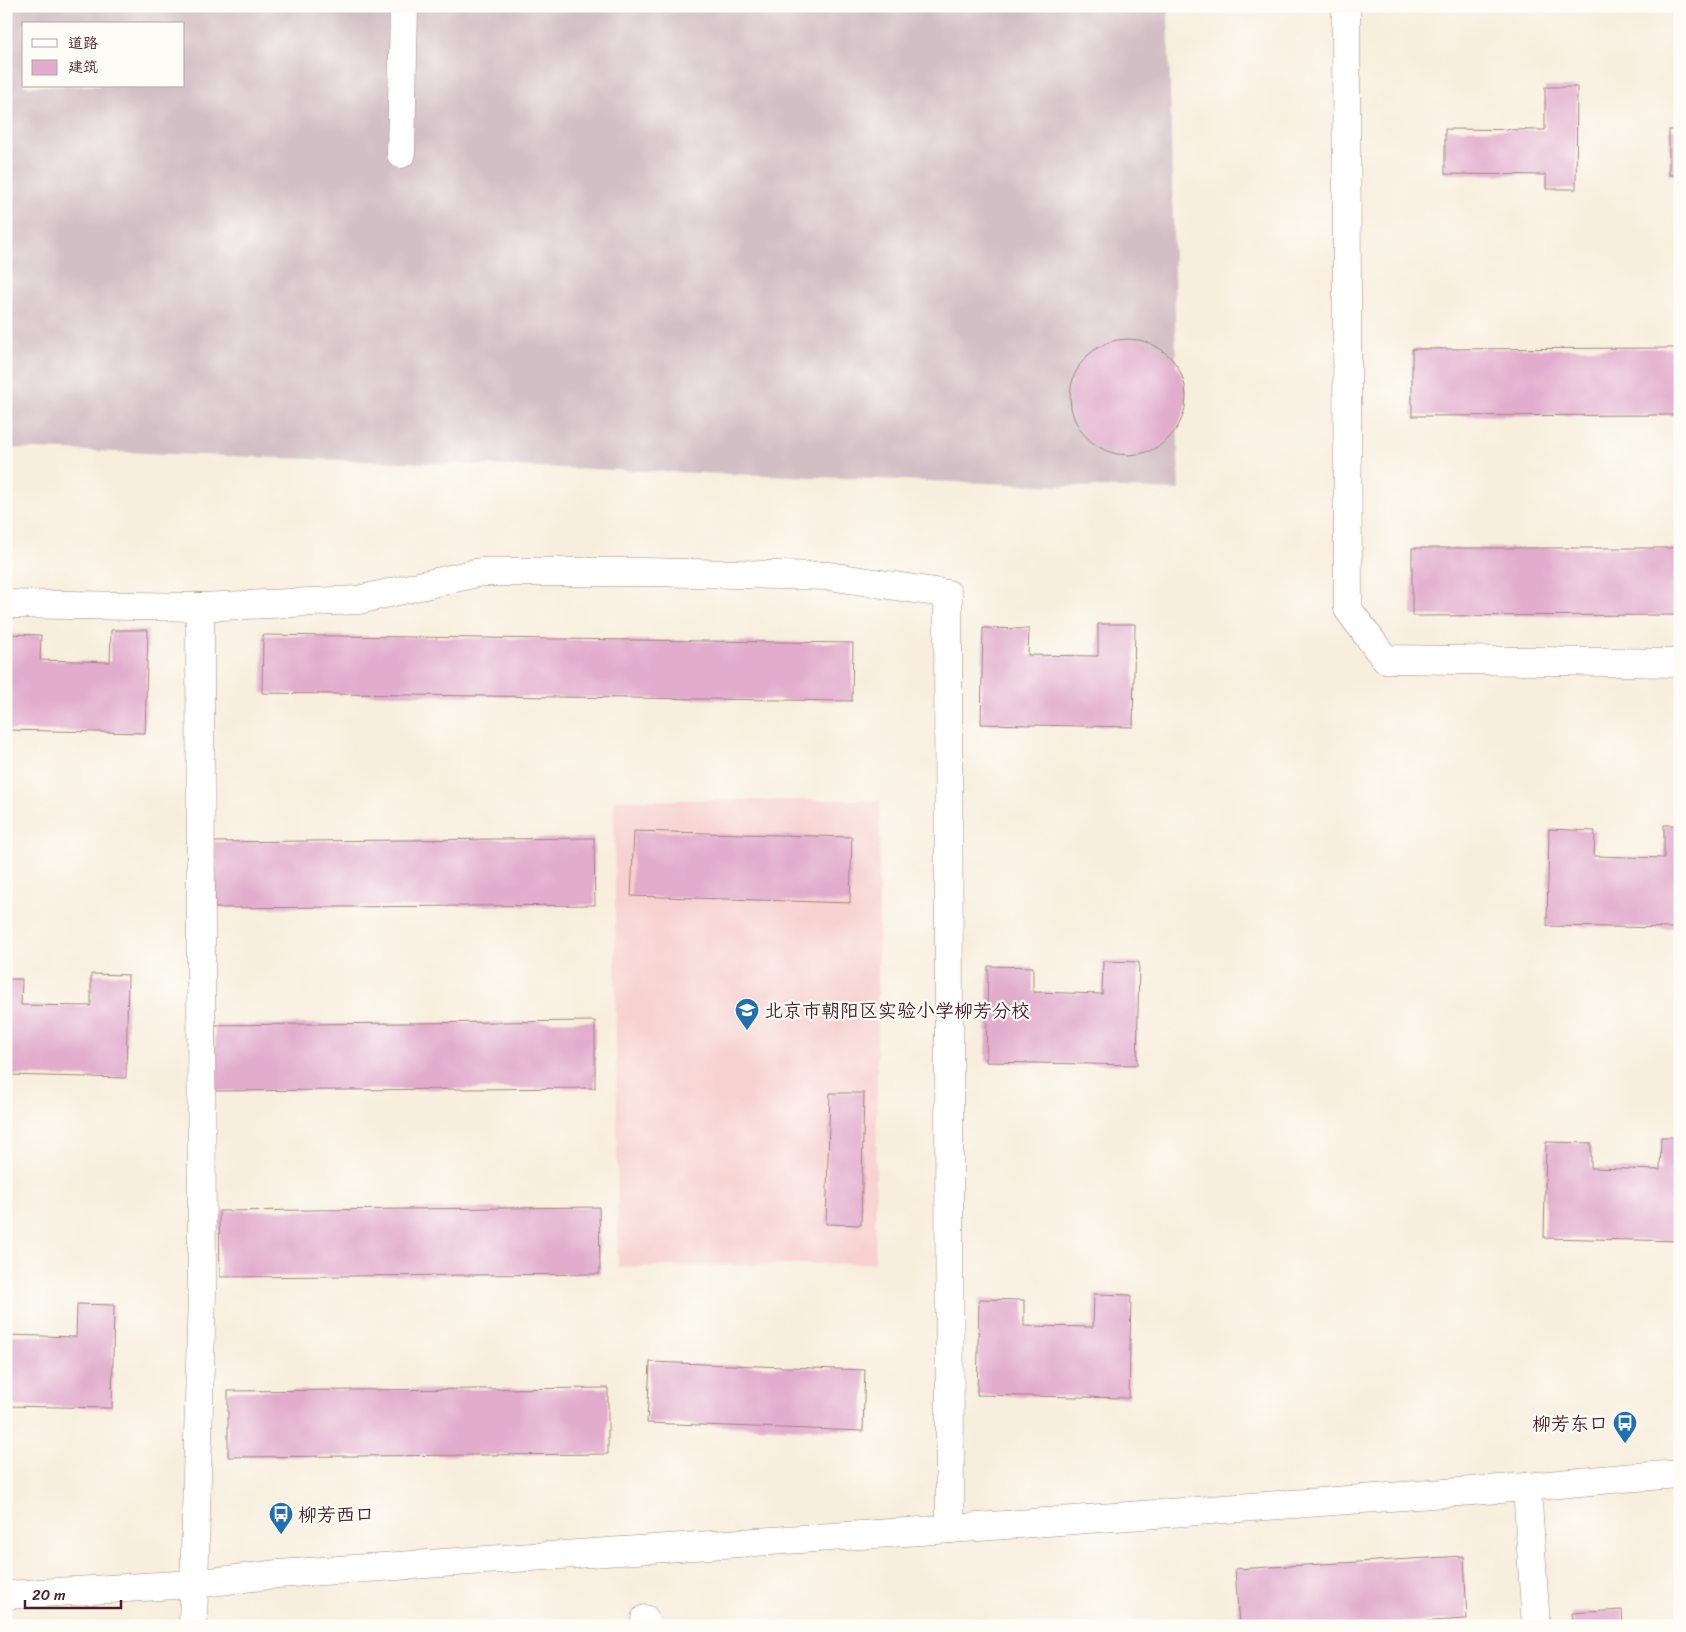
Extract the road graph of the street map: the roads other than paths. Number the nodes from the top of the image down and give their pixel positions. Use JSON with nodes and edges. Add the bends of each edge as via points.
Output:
{"nodes":[{"id":1,"x":404,"y":6,"type":"edge"},
{"id":2,"x":1346,"y":6,"type":"edge"},
{"id":3,"x":401,"y":154,"type":"dead end"},
{"id":4,"x":6,"y":604,"type":"edge"},
{"id":5,"x":200,"y":607,"type":"junction"},
{"id":6,"x":1680,"y":663,"type":"edge"},
{"id":7,"x":1680,"y":1474,"type":"edge"},
{"id":8,"x":1527,"y":1487,"type":"junction"},
{"id":9,"x":950,"y":1529,"type":"junction"},
{"id":10,"x":194,"y":1584,"type":"junction"},
{"id":11,"x":6,"y":1595,"type":"edge"},
{"id":12,"x":193,"y":1626,"type":"edge"},
{"id":13,"x":1536,"y":1626,"type":"edge"}],
"edges":[{"from":1,"to":3,"type":"street"},
{"from":2,"to":6,"type":"street","via":[[1348,609],[1385,659]]},
{"from":4,"to":5,"type":"street"},
{"from":5,"to":9,"type":"street","via":[[358,600],[481,572],[829,576],[948,594]]},
{"from":5,"to":10,"type":"street","via":[[202,1291]]},
{"from":7,"to":8,"type":"street"},
{"from":8,"to":9,"type":"street"},
{"from":8,"to":13,"type":"street"},
{"from":9,"to":10,"type":"street","via":[[278,1574]]},
{"from":10,"to":11,"type":"street"},
{"from":10,"to":12,"type":"street"}]}
